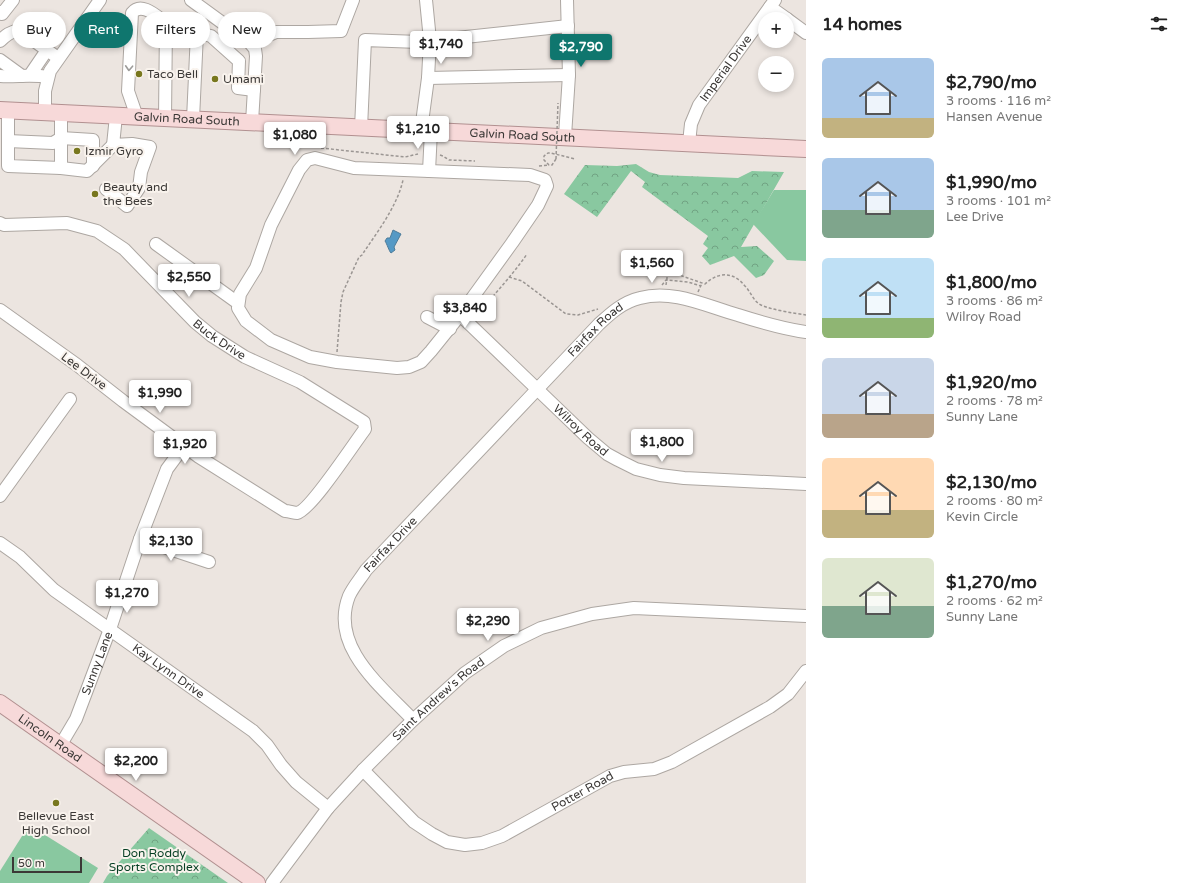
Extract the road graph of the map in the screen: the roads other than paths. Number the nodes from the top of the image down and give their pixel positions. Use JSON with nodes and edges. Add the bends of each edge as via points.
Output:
{"nodes":[{"id":1,"x":12,"y":0,"type":"edge"},
{"id":2,"x":100,"y":0,"type":"edge"},
{"id":3,"x":191,"y":0,"type":"edge"},
{"id":4,"x":353,"y":0,"type":"edge"},
{"id":5,"x":426,"y":0,"type":"edge"},
{"id":6,"x":567,"y":0,"type":"edge"},
{"id":7,"x":773,"y":3,"type":"edge"},
{"id":8,"x":0,"y":12,"type":"edge"},
{"id":9,"x":781,"y":12,"type":"edge"},
{"id":10,"x":218,"y":20,"type":"edge"},
{"id":11,"x":794,"y":24,"type":"edge"},
{"id":12,"x":568,"y":26,"type":"junction"},
{"id":13,"x":276,"y":32,"type":"edge"},
{"id":14,"x":806,"y":33,"type":"edge"},
{"id":15,"x":430,"y":40,"type":"junction"},
{"id":16,"x":0,"y":41,"type":"edge"},
{"id":17,"x":254,"y":48,"type":"edge"},
{"id":18,"x":47,"y":50,"type":"junction"},
{"id":19,"x":58,"y":58,"type":"junction"},
{"id":20,"x":0,"y":60,"type":"edge"},
{"id":21,"x":569,"y":75,"type":"junction"},
{"id":22,"x":0,"y":76,"type":"edge"},
{"id":23,"x":26,"y":76,"type":"junction"},
{"id":24,"x":48,"y":77,"type":"junction"},
{"id":25,"x":428,"y":78,"type":"junction"},
{"id":26,"x":254,"y":90,"type":"junction"},
{"id":27,"x":4,"y":110,"type":"edge"},
{"id":28,"x":45,"y":112,"type":"junction"},
{"id":29,"x":61,"y":113,"type":"junction"},
{"id":30,"x":116,"y":116,"type":"junction"},
{"id":31,"x":137,"y":117,"type":"junction"},
{"id":32,"x":165,"y":118,"type":"junction"},
{"id":33,"x":193,"y":119,"type":"junction"},
{"id":34,"x":252,"y":122,"type":"junction"},
{"id":35,"x":360,"y":128,"type":"junction"},
{"id":36,"x":426,"y":130,"type":"junction"},
{"id":37,"x":565,"y":136,"type":"junction"},
{"id":38,"x":61,"y":138,"type":"junction"},
{"id":39,"x":8,"y":141,"type":"junction"},
{"id":40,"x":689,"y":142,"type":"junction"},
{"id":41,"x":113,"y":145,"type":"junction"},
{"id":42,"x":806,"y":148,"type":"edge"},
{"id":43,"x":93,"y":166,"type":"junction"},
{"id":44,"x":61,"y":168,"type":"junction"},
{"id":45,"x":429,"y":171,"type":"junction"},
{"id":46,"x":106,"y":189,"type":"dead end"},
{"id":47,"x":0,"y":223,"type":"edge"},
{"id":48,"x":156,"y":244,"type":"dead end"},
{"id":49,"x":238,"y":303,"type":"junction"},
{"id":50,"x":0,"y":310,"type":"edge"},
{"id":51,"x":460,"y":315,"type":"junction"},
{"id":52,"x":427,"y":317,"type":"dead end"},
{"id":53,"x":450,"y":329,"type":"junction"},
{"id":54,"x":806,"y":332,"type":"edge"},
{"id":55,"x":537,"y":389,"type":"junction"},
{"id":56,"x":70,"y":399,"type":"dead end"},
{"id":57,"x":364,"y":422,"type":"joint"},
{"id":58,"x":184,"y":446,"type":"junction"},
{"id":59,"x":806,"y":484,"type":"edge"},
{"id":60,"x":0,"y":496,"type":"edge"},
{"id":61,"x":140,"y":539,"type":"junction"},
{"id":62,"x":0,"y":543,"type":"edge"},
{"id":63,"x":209,"y":562,"type":"dead end"},
{"id":64,"x":806,"y":616,"type":"edge"},
{"id":65,"x":110,"y":629,"type":"junction"},
{"id":66,"x":806,"y":671,"type":"edge"},
{"id":67,"x":0,"y":703,"type":"edge"},
{"id":68,"x":413,"y":720,"type":"junction"},
{"id":69,"x":60,"y":746,"type":"junction"},
{"id":70,"x":363,"y":770,"type":"junction"},
{"id":71,"x":328,"y":808,"type":"junction"},
{"id":72,"x":257,"y":883,"type":"edge"},
{"id":73,"x":272,"y":883,"type":"edge"}],
"edges":[{"from":1,"to":8,"type":"street","via":[[2,14]]},
{"from":2,"to":19,"type":"street"},
{"from":3,"to":10,"type":"street"},
{"from":4,"to":13,"type":"street","via":[[341,31]]},
{"from":5,"to":15,"type":"street"},
{"from":6,"to":12,"type":"street"},
{"from":7,"to":9,"type":"street"},
{"from":7,"to":40,"type":"street","name":"Imperial Drive","via":[[699,105],[691,124]]},
{"from":11,"to":14,"type":"street"},
{"from":12,"to":15,"type":"street"},
{"from":12,"to":21,"type":"street"},
{"from":15,"to":25,"type":"street"},
{"from":15,"to":35,"type":"street","via":[[365,40]]},
{"from":16,"to":18,"type":"street","via":[[5,35],[19,30]]},
{"from":17,"to":26,"type":"street"},
{"from":18,"to":19,"type":"street"},
{"from":18,"to":23,"type":"street"},
{"from":19,"to":24,"type":"street"},
{"from":20,"to":23,"type":"street"},
{"from":21,"to":25,"type":"street"},
{"from":21,"to":37,"type":"street"},
{"from":22,"to":23,"type":"street"},
{"from":23,"to":24,"type":"street"},
{"from":24,"to":28,"type":"street"},
{"from":25,"to":36,"type":"street"},
{"from":26,"to":33,"type":"street","via":[[238,88],[239,61],[211,36],[197,33]]},
{"from":26,"to":34,"type":"street"},
{"from":27,"to":28,"type":"main road","name":"Galvin Road South"},
{"from":27,"to":39,"type":"street"},
{"from":28,"to":29,"type":"main road","name":"Galvin Road South"},
{"from":29,"to":30,"type":"main road","name":"Galvin Road South"},
{"from":29,"to":38,"type":"street"},
{"from":30,"to":31,"type":"main road","name":"Galvin Road South"},
{"from":30,"to":41,"type":"street"},
{"from":31,"to":32,"type":"main road","name":"Galvin Road South"},
{"from":32,"to":31,"type":"street","one_way":true,"via":[[166,23],[140,8],[132,13],[128,91]]},
{"from":32,"to":33,"type":"main road","name":"Galvin Road South"},
{"from":33,"to":34,"type":"main road","name":"Galvin Road South"},
{"from":34,"to":35,"type":"main road","name":"Galvin Road South"},
{"from":35,"to":36,"type":"main road","name":"Galvin Road South"},
{"from":36,"to":37,"type":"main road","name":"Galvin Road South"},
{"from":36,"to":45,"type":"street"},
{"from":37,"to":40,"type":"main road","name":"Galvin Road South"},
{"from":38,"to":39,"type":"street","via":[[53,143]]},
{"from":38,"to":43,"type":"street","via":[[93,140]]},
{"from":38,"to":44,"type":"street"},
{"from":39,"to":44,"type":"street","via":[[8,166]]},
{"from":40,"to":42,"type":"main road","name":"Galvin Road South"},
{"from":41,"to":43,"type":"street"},
{"from":41,"to":46,"type":"street","via":[[132,144],[150,147],[141,172],[139,188],[127,206]]},
{"from":43,"to":44,"type":"street","via":[[87,171]]},
{"from":45,"to":49,"type":"street","via":[[354,168],[316,158],[307,160],[299,170],[272,225],[256,268],[240,294]]},
{"from":45,"to":51,"type":"street","via":[[530,175],[545,180],[547,186],[538,205]]},
{"from":47,"to":57,"type":"street","name":"Buck Drive","via":[[67,223],[97,231],[124,249],[212,336],[245,357],[300,382]]},
{"from":48,"to":49,"type":"street"},
{"from":49,"to":53,"type":"street","via":[[238,308],[246,321],[271,340],[310,357],[337,362],[409,367],[421,362]]},
{"from":50,"to":58,"type":"street","name":"Lee Drive"},
{"from":51,"to":53,"type":"street"},
{"from":51,"to":55,"type":"street","name":"Wilroy Road"},
{"from":52,"to":53,"type":"street"},
{"from":54,"to":55,"type":"street","name":"Fairfax Road","via":[[765,324],[666,295],[639,298],[618,307]]},
{"from":55,"to":59,"type":"street","name":"Wilroy Road","via":[[598,448],[636,468],[684,478]]},
{"from":55,"to":68,"type":"street","name":"Fairfax Drive","via":[[366,570],[349,596],[345,618],[347,639],[356,657]]},
{"from":56,"to":60,"type":"street"},
{"from":57,"to":58,"type":"street","name":"Lee Drive","via":[[365,429],[324,485],[304,510],[297,513],[285,511]]},
{"from":58,"to":61,"type":"street","name":"Sunny Lane","via":[[166,469]]},
{"from":61,"to":63,"type":"street"},
{"from":61,"to":65,"type":"street","name":"Sunny Lane"},
{"from":62,"to":65,"type":"street","name":"Kay Lynn Drive","via":[[20,557],[54,590]]},
{"from":64,"to":68,"type":"street","name":"Saint Andrew's Road","via":[[634,608],[592,614],[541,628],[504,646],[465,673]]},
{"from":65,"to":69,"type":"street","name":"Sunny Lane","via":[[76,719]]},
{"from":65,"to":71,"type":"street","name":"Kay Lynn Drive","via":[[253,731],[267,744],[296,782]]},
{"from":66,"to":70,"type":"street","name":"Potter Road","via":[[788,694],[770,707],[672,762],[654,769],[610,776],[502,836],[482,843],[465,845],[447,842],[432,834],[414,822]]},
{"from":67,"to":69,"type":"main road","name":"Lincoln Road"},
{"from":68,"to":70,"type":"street","name":"Saint Andrew's Road"},
{"from":69,"to":72,"type":"main road","name":"Lincoln Road"},
{"from":70,"to":71,"type":"street","name":"Saint Andrew's Road"},
{"from":71,"to":73,"type":"street","name":"Saint Andrew's Road"}]}
